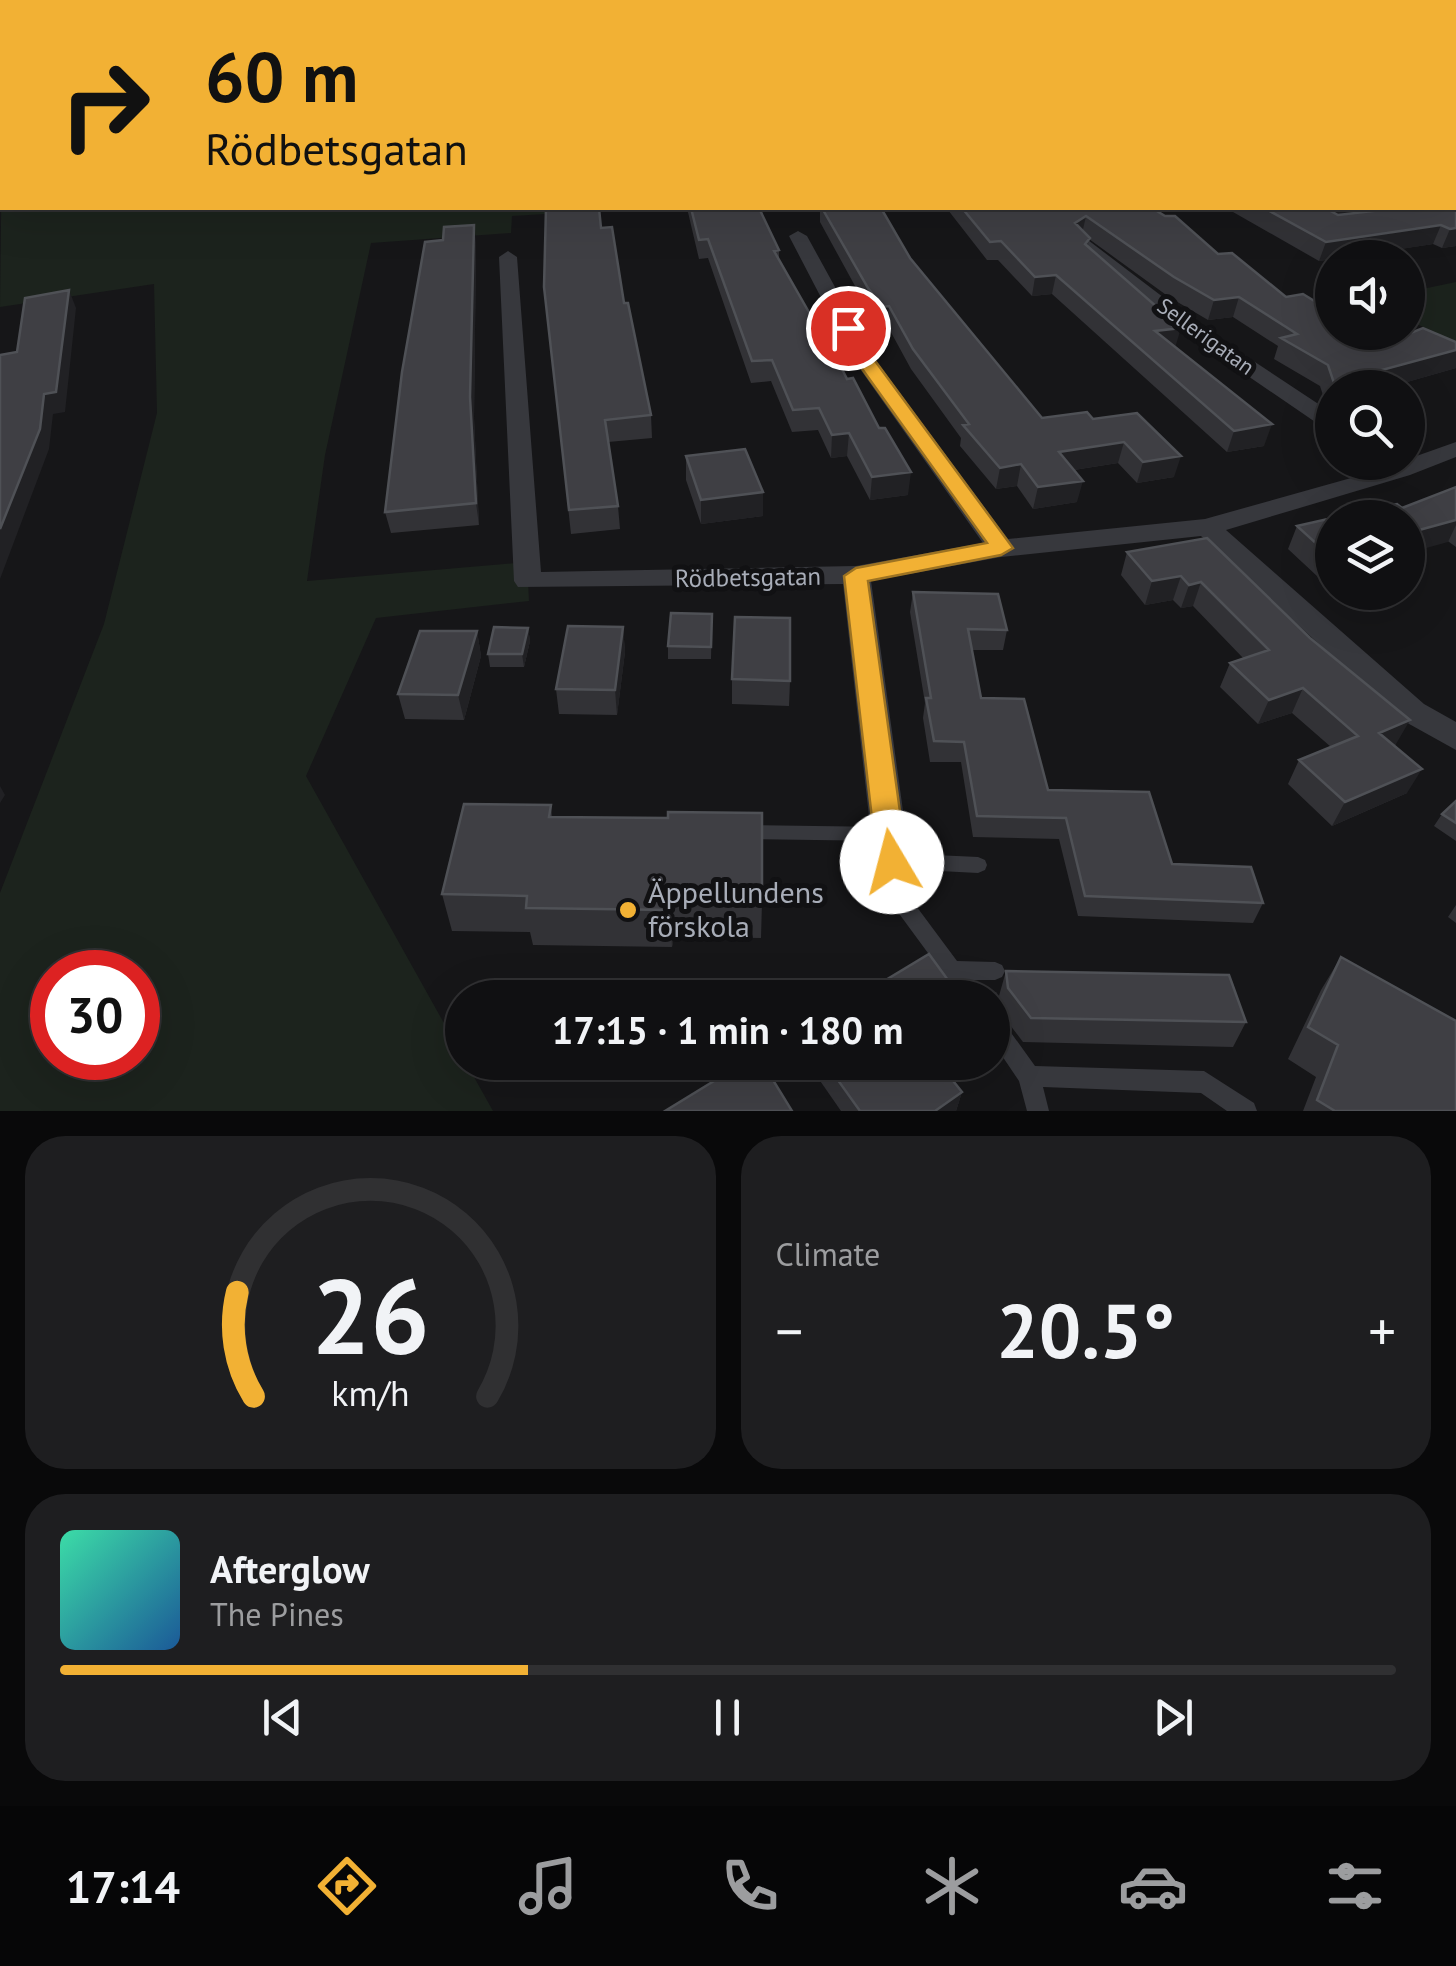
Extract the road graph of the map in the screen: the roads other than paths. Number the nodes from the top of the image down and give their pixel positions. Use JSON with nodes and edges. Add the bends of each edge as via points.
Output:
{"nodes":[{"id":1,"x":798,"y":236,"type":"dead end"},
{"id":2,"x":1084,"y":242,"type":"edge"},
{"id":3,"x":508,"y":257,"type":"dead end"},
{"id":4,"x":1315,"y":411,"type":"edge"},
{"id":5,"x":1456,"y":449,"type":"edge"},
{"id":6,"x":1425,"y":458,"type":"edge"},
{"id":7,"x":1353,"y":480,"type":"edge"},
{"id":8,"x":1207,"y":527,"type":"junction"},
{"id":9,"x":1001,"y":548,"type":"junction"},
{"id":10,"x":856,"y":576,"type":"junction"},
{"id":11,"x":1456,"y":738,"type":"edge"},
{"id":12,"x":728,"y":832,"type":"edge"},
{"id":13,"x":890,"y":848,"type":"junction"},
{"id":14,"x":978,"y":866,"type":"dead end"},
{"id":15,"x":952,"y":970,"type":"junction"},
{"id":16,"x":995,"y":971,"type":"dead end"},
{"id":17,"x":960,"y":980,"type":"edge"},
{"id":18,"x":1010,"y":1048,"type":"edge"},
{"id":19,"x":1030,"y":1076,"type":"junction"},
{"id":20,"x":1034,"y":1109,"type":"edge"},
{"id":21,"x":1246,"y":1111,"type":"edge"}],
"edges":[{"from":1,"to":9,"type":"street","via":[[864,359]]},
{"from":2,"to":4,"type":"street","name":"Sellerigatan","via":[[1198,332]]},
{"from":3,"to":10,"type":"street","name":"Rödbetsgatan","via":[[528,581]]},
{"from":5,"to":6,"type":"street","name":"Rödbetsgatan"},
{"from":7,"to":8,"type":"street","name":"Rödbetsgatan"},
{"from":8,"to":9,"type":"street","name":"Rödbetsgatan"},
{"from":8,"to":11,"type":"street","via":[[1413,712]]},
{"from":9,"to":10,"type":"street","name":"Rödbetsgatan"},
{"from":10,"to":13,"type":"street"},
{"from":12,"to":13,"type":"lane"},
{"from":13,"to":14,"type":"lane"},
{"from":13,"to":15,"type":"lane","via":[[896,894]]},
{"from":15,"to":16,"type":"lane"},
{"from":15,"to":17,"type":"lane"},
{"from":18,"to":19,"type":"lane"},
{"from":19,"to":20,"type":"lane"},
{"from":19,"to":21,"type":"lane","via":[[1204,1082]]}]}
